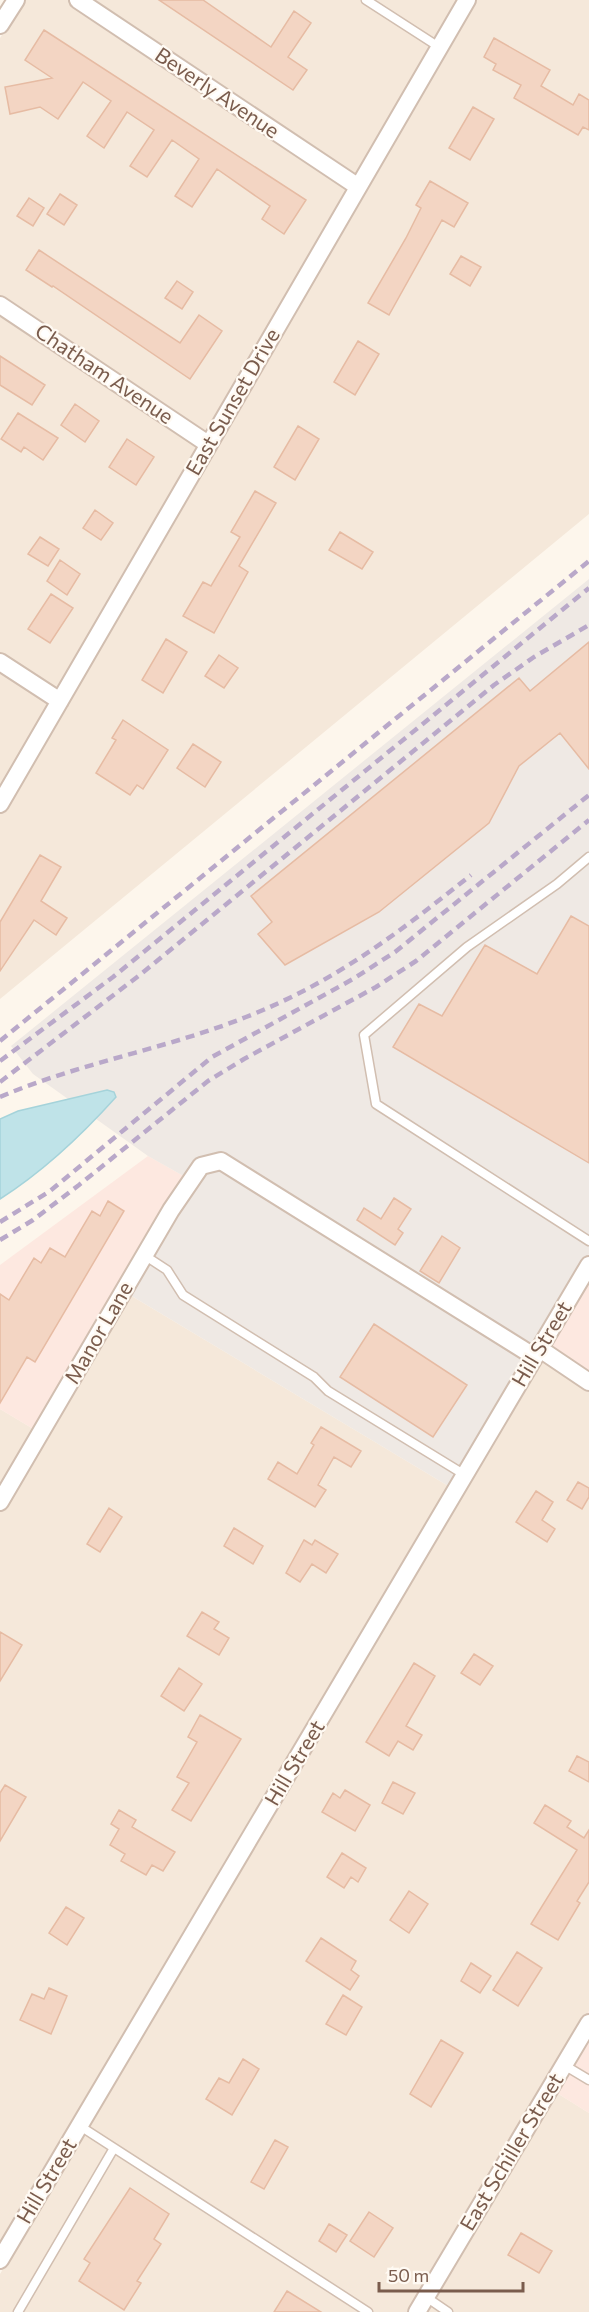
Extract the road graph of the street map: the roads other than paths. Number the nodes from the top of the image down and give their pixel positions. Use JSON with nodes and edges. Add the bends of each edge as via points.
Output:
{"nodes":[{"id":1,"x":16,"y":0,"type":"edge"},
{"id":2,"x":78,"y":0,"type":"edge"},
{"id":3,"x":366,"y":0,"type":"edge"},
{"id":4,"x":466,"y":0,"type":"edge"},
{"id":5,"x":0,"y":25,"type":"edge"},
{"id":6,"x":439,"y":47,"type":"junction"},
{"id":7,"x":357,"y":186,"type":"junction"},
{"id":8,"x":0,"y":305,"type":"edge"},
{"id":9,"x":208,"y":444,"type":"junction"},
{"id":10,"x":0,"y":662,"type":"edge"},
{"id":11,"x":60,"y":701,"type":"junction"},
{"id":12,"x":0,"y":804,"type":"edge"},
{"id":13,"x":589,"y":857,"type":"edge"},
{"id":14,"x":589,"y":1241,"type":"edge"},
{"id":15,"x":144,"y":1255,"type":"junction"},
{"id":16,"x":587,"y":1274,"type":"edge"},
{"id":17,"x":537,"y":1353,"type":"junction"},
{"id":18,"x":589,"y":1382,"type":"edge"},
{"id":19,"x":465,"y":1475,"type":"junction"},
{"id":20,"x":0,"y":1502,"type":"edge"},
{"id":21,"x":589,"y":2023,"type":"edge"},
{"id":22,"x":564,"y":2065,"type":"junction"},
{"id":23,"x":589,"y":2080,"type":"edge"},
{"id":24,"x":80,"y":2126,"type":"junction"},
{"id":25,"x":114,"y":2148,"type":"junction"},
{"id":26,"x":0,"y":2260,"type":"edge"},
{"id":27,"x":426,"y":2296,"type":"junction"},
{"id":28,"x":18,"y":2312,"type":"edge"},
{"id":29,"x":368,"y":2312,"type":"edge"},
{"id":30,"x":417,"y":2312,"type":"edge"},
{"id":31,"x":448,"y":2312,"type":"edge"}],
"edges":[{"from":1,"to":5,"type":"street"},
{"from":2,"to":7,"type":"street","name":"Beverly Avenue"},
{"from":3,"to":6,"type":"lane"},
{"from":4,"to":6,"type":"street","name":"East Sunset Drive"},
{"from":6,"to":7,"type":"street","name":"East Sunset Drive"},
{"from":7,"to":9,"type":"street","name":"East Sunset Drive"},
{"from":8,"to":9,"type":"street","name":"Chatham Avenue"},
{"from":9,"to":11,"type":"street","name":"East Sunset Drive"},
{"from":10,"to":11,"type":"street"},
{"from":11,"to":12,"type":"street","name":"East Sunset Drive"},
{"from":13,"to":14,"type":"lane","via":[[467,947],[364,1035],[376,1104]]},
{"from":15,"to":17,"type":"street","name":"Manor Lane","via":[[201,1166],[221,1161]]},
{"from":15,"to":19,"type":"lane","via":[[167,1270],[183,1295]]},
{"from":15,"to":20,"type":"street","name":"Manor Lane"},
{"from":16,"to":17,"type":"street","name":"Hill Street"},
{"from":17,"to":18,"type":"street"},
{"from":17,"to":19,"type":"street","name":"Hill Street"},
{"from":19,"to":24,"type":"street","name":"Hill Street"},
{"from":21,"to":22,"type":"street","name":"East Schiller Street"},
{"from":22,"to":23,"type":"lane"},
{"from":22,"to":27,"type":"street","name":"East Schiller Street"},
{"from":24,"to":25,"type":"lane"},
{"from":24,"to":26,"type":"street","name":"Hill Street"},
{"from":25,"to":28,"type":"lane"},
{"from":25,"to":29,"type":"lane"},
{"from":27,"to":30,"type":"street","name":"East Schiller Street"},
{"from":27,"to":31,"type":"lane"}]}
